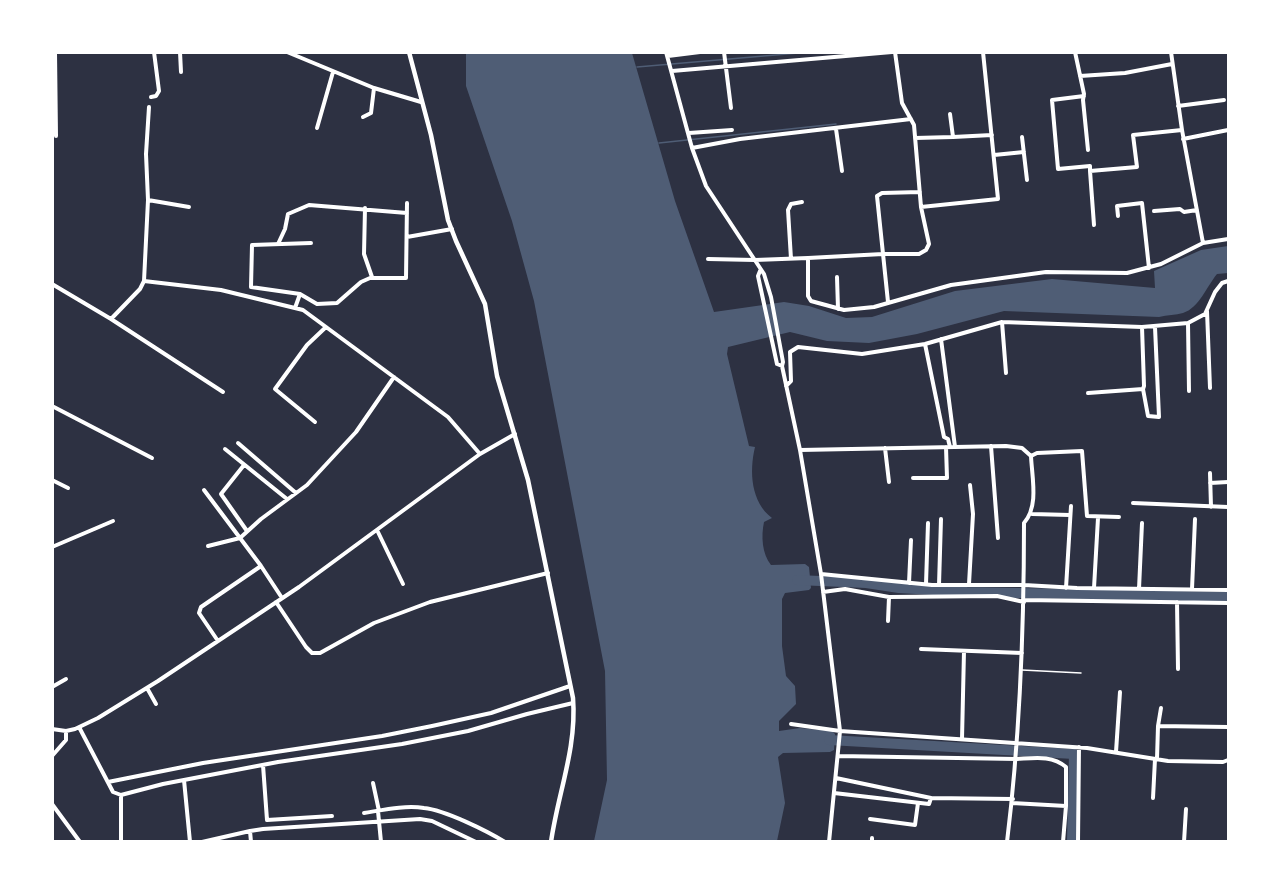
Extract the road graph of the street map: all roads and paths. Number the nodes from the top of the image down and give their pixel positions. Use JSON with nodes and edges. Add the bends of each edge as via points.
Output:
{"nodes":[{"id":1,"x":55,"y":52,"type":"edge"},
{"id":2,"x":154,"y":52,"type":"edge"},
{"id":3,"x":180,"y":52,"type":"edge"},
{"id":4,"x":287,"y":52,"type":"edge"},
{"id":5,"x":409,"y":52,"type":"edge"},
{"id":6,"x":700,"y":52,"type":"edge"},
{"id":7,"x":894,"y":52,"type":"edge"},
{"id":8,"x":983,"y":52,"type":"edge"},
{"id":9,"x":1074,"y":52,"type":"edge"},
{"id":10,"x":1171,"y":52,"type":"edge"},
{"id":11,"x":724,"y":54,"type":"edge"},
{"id":12,"x":668,"y":56,"type":"edge"},
{"id":13,"x":1172,"y":64,"type":"junction"},
{"id":14,"x":725,"y":65,"type":"junction"},
{"id":15,"x":671,"y":70,"type":"junction"},
{"id":16,"x":181,"y":72,"type":"dead end"},
{"id":17,"x":333,"y":72,"type":"junction"},
{"id":18,"x":1080,"y":76,"type":"junction"},
{"id":19,"x":374,"y":88,"type":"junction"},
{"id":20,"x":1084,"y":96,"type":"junction"},
{"id":21,"x":151,"y":97,"type":"dead end"},
{"id":22,"x":421,"y":99,"type":"junction"},
{"id":23,"x":1224,"y":100,"type":"dead end"},
{"id":24,"x":1178,"y":106,"type":"junction"},
{"id":25,"x":149,"y":107,"type":"dead end"},
{"id":26,"x":731,"y":108,"type":"dead end"},
{"id":27,"x":950,"y":114,"type":"dead end"},
{"id":28,"x":363,"y":117,"type":"dead end"},
{"id":29,"x":912,"y":119,"type":"junction"},
{"id":30,"x":54,"y":127,"type":"edge"},
{"id":31,"x":317,"y":128,"type":"dead end"},
{"id":32,"x":836,"y":129,"type":"junction"},
{"id":33,"x":732,"y":130,"type":"dead end"},
{"id":34,"x":1182,"y":130,"type":"junction"},
{"id":35,"x":1228,"y":130,"type":"edge"},
{"id":36,"x":689,"y":134,"type":"junction"},
{"id":37,"x":992,"y":135,"type":"junction"},
{"id":38,"x":56,"y":136,"type":"dead end"},
{"id":39,"x":952,"y":137,"type":"junction"},
{"id":40,"x":1022,"y":137,"type":"dead end"},
{"id":41,"x":915,"y":138,"type":"junction"},
{"id":42,"x":1183,"y":139,"type":"junction"},
{"id":43,"x":692,"y":146,"type":"junction"},
{"id":44,"x":1088,"y":150,"type":"dead end"},
{"id":45,"x":1024,"y":152,"type":"junction"},
{"id":46,"x":994,"y":155,"type":"junction"},
{"id":47,"x":842,"y":171,"type":"dead end"},
{"id":48,"x":1090,"y":171,"type":"junction"},
{"id":49,"x":1027,"y":180,"type":"dead end"},
{"id":50,"x":920,"y":192,"type":"junction"},
{"id":51,"x":148,"y":200,"type":"junction"},
{"id":52,"x":802,"y":202,"type":"dead end"},
{"id":53,"x":407,"y":203,"type":"dead end"},
{"id":54,"x":189,"y":207,"type":"dead end"},
{"id":55,"x":921,"y":207,"type":"junction"},
{"id":56,"x":365,"y":208,"type":"junction"},
{"id":57,"x":1154,"y":211,"type":"dead end"},
{"id":58,"x":1195,"y":211,"type":"junction"},
{"id":59,"x":407,"y":213,"type":"junction"},
{"id":60,"x":1118,"y":216,"type":"dead end"},
{"id":61,"x":1094,"y":225,"type":"dead end"},
{"id":62,"x":452,"y":229,"type":"junction"},
{"id":63,"x":407,"y":237,"type":"junction"},
{"id":64,"x":1228,"y":239,"type":"edge"},
{"id":65,"x":311,"y":243,"type":"dead end"},
{"id":66,"x":1203,"y":243,"type":"junction"},
{"id":67,"x":278,"y":244,"type":"junction"},
{"id":68,"x":883,"y":254,"type":"junction"},
{"id":69,"x":807,"y":258,"type":"junction"},
{"id":70,"x":708,"y":259,"type":"dead end"},
{"id":71,"x":790,"y":259,"type":"junction"},
{"id":72,"x":755,"y":260,"type":"junction"},
{"id":73,"x":1149,"y":268,"type":"junction"},
{"id":74,"x":760,"y":271,"type":"junction"},
{"id":75,"x":372,"y":277,"type":"junction"},
{"id":76,"x":837,"y":277,"type":"dead end"},
{"id":77,"x":144,"y":281,"type":"junction"},
{"id":78,"x":1228,"y":281,"type":"edge"},
{"id":79,"x":52,"y":284,"type":"edge"},
{"id":80,"x":299,"y":295,"type":"junction"},
{"id":81,"x":888,"y":302,"type":"junction"},
{"id":82,"x":295,"y":306,"type":"junction"},
{"id":83,"x":838,"y":309,"type":"junction"},
{"id":84,"x":1207,"y":310,"type":"junction"},
{"id":85,"x":111,"y":319,"type":"junction"},
{"id":86,"x":1002,"y":322,"type":"junction"},
{"id":87,"x":1188,"y":323,"type":"junction"},
{"id":88,"x":326,"y":327,"type":"junction"},
{"id":89,"x":1142,"y":327,"type":"junction"},
{"id":90,"x":1155,"y":327,"type":"junction"},
{"id":91,"x":941,"y":339,"type":"junction"},
{"id":92,"x":925,"y":344,"type":"junction"},
{"id":93,"x":782,"y":366,"type":"junction"},
{"id":94,"x":1006,"y":373,"type":"dead end"},
{"id":95,"x":394,"y":377,"type":"junction"},
{"id":96,"x":786,"y":387,"type":"junction"},
{"id":97,"x":1210,"y":388,"type":"dead end"},
{"id":98,"x":1143,"y":389,"type":"junction"},
{"id":99,"x":223,"y":392,"type":"dead end"},
{"id":100,"x":1189,"y":392,"type":"dead end"},
{"id":101,"x":1088,"y":393,"type":"dead end"},
{"id":102,"x":52,"y":406,"type":"edge"},
{"id":103,"x":315,"y":422,"type":"dead end"},
{"id":104,"x":515,"y":434,"type":"junction"},
{"id":105,"x":238,"y":443,"type":"dead end"},
{"id":106,"x":991,"y":446,"type":"junction"},
{"id":107,"x":950,"y":447,"type":"junction"},
{"id":108,"x":885,"y":448,"type":"junction"},
{"id":109,"x":225,"y":449,"type":"dead end"},
{"id":110,"x":800,"y":450,"type":"junction"},
{"id":111,"x":480,"y":454,"type":"junction"},
{"id":112,"x":1030,"y":456,"type":"junction"},
{"id":113,"x":152,"y":458,"type":"dead end"},
{"id":114,"x":244,"y":465,"type":"junction"},
{"id":115,"x":1210,"y":473,"type":"dead end"},
{"id":116,"x":914,"y":478,"type":"dead end"},
{"id":117,"x":52,"y":480,"type":"edge"},
{"id":118,"x":889,"y":482,"type":"dead end"},
{"id":119,"x":1228,"y":482,"type":"edge"},
{"id":120,"x":1210,"y":483,"type":"junction"},
{"id":121,"x":970,"y":485,"type":"dead end"},
{"id":122,"x":68,"y":488,"type":"dead end"},
{"id":123,"x":204,"y":490,"type":"dead end"},
{"id":124,"x":296,"y":493,"type":"junction"},
{"id":125,"x":287,"y":499,"type":"junction"},
{"id":126,"x":1133,"y":504,"type":"dead end"},
{"id":127,"x":1071,"y":506,"type":"dead end"},
{"id":128,"x":1211,"y":507,"type":"junction"},
{"id":129,"x":1228,"y":507,"type":"edge"},
{"id":130,"x":1032,"y":514,"type":"junction"},
{"id":131,"x":1070,"y":515,"type":"junction"},
{"id":132,"x":1098,"y":518,"type":"junction"},
{"id":133,"x":1119,"y":518,"type":"dead end"},
{"id":134,"x":941,"y":519,"type":"dead end"},
{"id":135,"x":1195,"y":519,"type":"dead end"},
{"id":136,"x":113,"y":521,"type":"dead end"},
{"id":137,"x":928,"y":523,"type":"dead end"},
{"id":138,"x":1142,"y":523,"type":"dead end"},
{"id":139,"x":377,"y":530,"type":"junction"},
{"id":140,"x":247,"y":531,"type":"junction"},
{"id":141,"x":240,"y":538,"type":"junction"},
{"id":142,"x":998,"y":538,"type":"dead end"},
{"id":143,"x":911,"y":540,"type":"dead end"},
{"id":144,"x":208,"y":546,"type":"dead end"},
{"id":145,"x":52,"y":547,"type":"edge"},
{"id":146,"x":261,"y":566,"type":"junction"},
{"id":147,"x":548,"y":573,"type":"junction"},
{"id":148,"x":821,"y":574,"type":"junction"},
{"id":149,"x":909,"y":583,"type":"junction"},
{"id":150,"x":403,"y":584,"type":"dead end"},
{"id":151,"x":926,"y":584,"type":"junction"},
{"id":152,"x":969,"y":584,"type":"junction"},
{"id":153,"x":939,"y":585,"type":"junction"},
{"id":154,"x":1024,"y":586,"type":"junction"},
{"id":155,"x":1066,"y":588,"type":"junction"},
{"id":156,"x":1094,"y":588,"type":"junction"},
{"id":157,"x":1139,"y":589,"type":"junction"},
{"id":158,"x":1192,"y":589,"type":"junction"},
{"id":159,"x":1228,"y":590,"type":"edge"},
{"id":160,"x":823,"y":591,"type":"junction"},
{"id":161,"x":889,"y":597,"type":"junction"},
{"id":162,"x":282,"y":598,"type":"junction"},
{"id":163,"x":1024,"y":601,"type":"junction"},
{"id":164,"x":276,"y":602,"type":"junction"},
{"id":165,"x":1178,"y":602,"type":"junction"},
{"id":166,"x":1228,"y":603,"type":"edge"},
{"id":167,"x":888,"y":621,"type":"dead end"},
{"id":168,"x":218,"y":641,"type":"junction"},
{"id":169,"x":921,"y":649,"type":"dead end"},
{"id":170,"x":964,"y":651,"type":"junction"},
{"id":171,"x":1022,"y":653,"type":"junction"},
{"id":172,"x":1178,"y":669,"type":"dead end"},
{"id":173,"x":1021,"y":670,"type":"junction"},
{"id":174,"x":1081,"y":673,"type":"dead end"},
{"id":175,"x":66,"y":680,"type":"dead end"},
{"id":176,"x":570,"y":686,"type":"junction"},
{"id":177,"x":52,"y":687,"type":"edge"},
{"id":178,"x":147,"y":688,"type":"junction"},
{"id":179,"x":1119,"y":692,"type":"dead end"},
{"id":180,"x":573,"y":703,"type":"junction"},
{"id":181,"x":156,"y":704,"type":"dead end"},
{"id":182,"x":1161,"y":708,"type":"dead end"},
{"id":183,"x":791,"y":724,"type":"dead end"},
{"id":184,"x":1158,"y":726,"type":"junction"},
{"id":185,"x":79,"y":727,"type":"junction"},
{"id":186,"x":1228,"y":727,"type":"edge"},
{"id":187,"x":52,"y":729,"type":"edge"},
{"id":188,"x":66,"y":731,"type":"junction"},
{"id":189,"x":840,"y":731,"type":"junction"},
{"id":190,"x":962,"y":739,"type":"junction"},
{"id":191,"x":1018,"y":743,"type":"junction"},
{"id":192,"x":1079,"y":747,"type":"junction"},
{"id":193,"x":1116,"y":752,"type":"junction"},
{"id":194,"x":838,"y":755,"type":"junction"},
{"id":195,"x":52,"y":756,"type":"edge"},
{"id":196,"x":1017,"y":758,"type":"junction"},
{"id":197,"x":1156,"y":759,"type":"junction"},
{"id":198,"x":1228,"y":760,"type":"edge"},
{"id":199,"x":263,"y":765,"type":"junction"},
{"id":200,"x":836,"y":778,"type":"junction"},
{"id":201,"x":184,"y":780,"type":"junction"},
{"id":202,"x":108,"y":782,"type":"junction"},
{"id":203,"x":373,"y":783,"type":"dead end"},
{"id":204,"x":834,"y":793,"type":"junction"},
{"id":205,"x":121,"y":795,"type":"junction"},
{"id":206,"x":932,"y":798,"type":"junction"},
{"id":207,"x":1153,"y":798,"type":"dead end"},
{"id":208,"x":1012,"y":801,"type":"junction"},
{"id":209,"x":918,"y":803,"type":"junction"},
{"id":210,"x":52,"y":804,"type":"edge"},
{"id":211,"x":1066,"y":806,"type":"junction"},
{"id":212,"x":1186,"y":808,"type":"dead end"},
{"id":213,"x":379,"y":812,"type":"junction"},
{"id":214,"x":364,"y":813,"type":"dead end"},
{"id":215,"x":332,"y":816,"type":"dead end"},
{"id":216,"x":870,"y":819,"type":"dead end"},
{"id":217,"x":380,"y":821,"type":"junction"},
{"id":218,"x":250,"y":831,"type":"junction"},
{"id":219,"x":121,"y":841,"type":"edge"},
{"id":220,"x":80,"y":842,"type":"edge"},
{"id":221,"x":190,"y":842,"type":"edge"},
{"id":222,"x":202,"y":842,"type":"edge"},
{"id":223,"x":251,"y":842,"type":"edge"},
{"id":224,"x":381,"y":842,"type":"edge"},
{"id":225,"x":476,"y":842,"type":"edge"},
{"id":226,"x":506,"y":842,"type":"edge"},
{"id":227,"x":551,"y":842,"type":"edge"},
{"id":228,"x":829,"y":842,"type":"edge"},
{"id":229,"x":1007,"y":842,"type":"edge"},
{"id":230,"x":1063,"y":842,"type":"edge"},
{"id":231,"x":1078,"y":842,"type":"edge"},
{"id":232,"x":1184,"y":842,"type":"edge"}],
"edges":[{"from":1,"to":30,"type":"street"},
{"from":2,"to":21,"type":"street","via":[[159,90]]},
{"from":3,"to":16,"type":"street"},
{"from":4,"to":17,"type":"street"},
{"from":5,"to":22,"type":"street"},
{"from":6,"to":12,"type":"street"},
{"from":7,"to":14,"type":"street"},
{"from":7,"to":29,"type":"street","via":[[902,103]]},
{"from":8,"to":37,"type":"street"},
{"from":9,"to":18,"type":"street"},
{"from":10,"to":13,"type":"street"},
{"from":11,"to":14,"type":"street"},
{"from":12,"to":15,"type":"street"},
{"from":13,"to":18,"type":"street"},
{"from":13,"to":24,"type":"street"},
{"from":14,"to":15,"type":"street"},
{"from":14,"to":26,"type":"street"},
{"from":15,"to":36,"type":"street"},
{"from":17,"to":19,"type":"street"},
{"from":17,"to":31,"type":"street"},
{"from":18,"to":20,"type":"street"},
{"from":19,"to":22,"type":"street"},
{"from":19,"to":28,"type":"street","via":[[371,113]]},
{"from":20,"to":44,"type":"street"},
{"from":20,"to":48,"type":"street","via":[[1052,100],[1058,169],[1090,165]]},
{"from":22,"to":62,"type":"street"},
{"from":23,"to":24,"type":"street"},
{"from":24,"to":34,"type":"street"},
{"from":25,"to":51,"type":"street"},
{"from":27,"to":39,"type":"street"},
{"from":29,"to":32,"type":"street"},
{"from":29,"to":41,"type":"street"},
{"from":30,"to":38,"type":"street"},
{"from":32,"to":43,"type":"street"},
{"from":32,"to":47,"type":"street"},
{"from":33,"to":36,"type":"street"},
{"from":34,"to":42,"type":"street"},
{"from":34,"to":48,"type":"street","via":[[1134,135],[1137,167]]},
{"from":35,"to":42,"type":"street"},
{"from":36,"to":43,"type":"street"},
{"from":37,"to":39,"type":"street"},
{"from":37,"to":46,"type":"street"},
{"from":39,"to":41,"type":"street"},
{"from":40,"to":45,"type":"street"},
{"from":41,"to":50,"type":"street"},
{"from":42,"to":58,"type":"street"},
{"from":43,"to":72,"type":"street","via":[[706,186]]},
{"from":45,"to":46,"type":"street"},
{"from":45,"to":49,"type":"street"},
{"from":46,"to":55,"type":"street","via":[[998,199]]},
{"from":48,"to":61,"type":"street"},
{"from":50,"to":55,"type":"street"},
{"from":50,"to":68,"type":"street","via":[[877,196]]},
{"from":51,"to":54,"type":"street"},
{"from":51,"to":77,"type":"street"},
{"from":52,"to":71,"type":"street","via":[[791,204],[788,210]]},
{"from":53,"to":59,"type":"street"},
{"from":55,"to":68,"type":"street","via":[[929,244],[926,249],[920,254]]},
{"from":56,"to":59,"type":"street"},
{"from":56,"to":67,"type":"street","via":[[309,205],[291,211]]},
{"from":56,"to":75,"type":"street","via":[[364,255]]},
{"from":57,"to":58,"type":"street"},
{"from":58,"to":66,"type":"street"},
{"from":59,"to":63,"type":"street"},
{"from":60,"to":73,"type":"street","via":[[1117,206],[1142,203]]},
{"from":62,"to":63,"type":"street"},
{"from":62,"to":104,"type":"street","via":[[485,304],[497,376]]},
{"from":63,"to":75,"type":"street","via":[[406,278]]},
{"from":64,"to":66,"type":"street"},
{"from":65,"to":67,"type":"street"},
{"from":66,"to":73,"type":"street"},
{"from":67,"to":80,"type":"street","via":[[252,245],[251,287]]},
{"from":68,"to":69,"type":"street"},
{"from":68,"to":81,"type":"street"},
{"from":69,"to":71,"type":"street"},
{"from":69,"to":83,"type":"street","via":[[811,301]]},
{"from":70,"to":72,"type":"street"},
{"from":71,"to":72,"type":"street"},
{"from":72,"to":74,"type":"street"},
{"from":73,"to":81,"type":"street","via":[[1127,273],[1046,272],[951,285]]},
{"from":74,"to":93,"type":"street","via":[[771,297]]},
{"from":74,"to":93,"type":"street","via":[[777,364]]},
{"from":75,"to":80,"type":"street","via":[[337,303],[316,304]]},
{"from":76,"to":83,"type":"street"},
{"from":77,"to":82,"type":"street","via":[[221,290]]},
{"from":77,"to":85,"type":"street"},
{"from":78,"to":84,"type":"street","via":[[1215,292]]},
{"from":79,"to":85,"type":"street"},
{"from":80,"to":82,"type":"street"},
{"from":81,"to":83,"type":"street","via":[[874,307]]},
{"from":82,"to":88,"type":"street"},
{"from":84,"to":87,"type":"street"},
{"from":84,"to":97,"type":"street"},
{"from":85,"to":99,"type":"street"},
{"from":86,"to":89,"type":"street"},
{"from":86,"to":91,"type":"street"},
{"from":86,"to":94,"type":"street"},
{"from":87,"to":90,"type":"street"},
{"from":87,"to":100,"type":"street"},
{"from":88,"to":95,"type":"street"},
{"from":88,"to":103,"type":"street","via":[[307,345],[275,389]]},
{"from":89,"to":90,"type":"street"},
{"from":89,"to":98,"type":"street"},
{"from":90,"to":98,"type":"street","via":[[1158,417],[1148,416]]},
{"from":91,"to":92,"type":"street"},
{"from":91,"to":107,"type":"street"},
{"from":92,"to":96,"type":"street","via":[[862,354],[798,346],[790,352],[791,381]]},
{"from":92,"to":107,"type":"street","via":[[944,437]]},
{"from":93,"to":96,"type":"street"},
{"from":95,"to":111,"type":"street","via":[[448,417]]},
{"from":95,"to":124,"type":"street","via":[[356,432]]},
{"from":96,"to":110,"type":"street"},
{"from":98,"to":101,"type":"street"},
{"from":102,"to":113,"type":"street"},
{"from":104,"to":111,"type":"street"},
{"from":104,"to":147,"type":"street"},
{"from":105,"to":124,"type":"street"},
{"from":106,"to":107,"type":"street"},
{"from":106,"to":112,"type":"street","via":[[1022,447]]},
{"from":106,"to":142,"type":"street"},
{"from":107,"to":108,"type":"street"},
{"from":107,"to":116,"type":"street","via":[[947,478]]},
{"from":108,"to":110,"type":"street"},
{"from":108,"to":118,"type":"street"},
{"from":109,"to":114,"type":"street"},
{"from":110,"to":148,"type":"street"},
{"from":111,"to":139,"type":"street"},
{"from":112,"to":130,"type":"street"},
{"from":112,"to":132,"type":"street","via":[[1082,451],[1087,516]]},
{"from":114,"to":125,"type":"street"},
{"from":114,"to":140,"type":"street","via":[[221,494]]},
{"from":115,"to":120,"type":"street"},
{"from":117,"to":122,"type":"street"},
{"from":119,"to":120,"type":"street"},
{"from":120,"to":128,"type":"street"},
{"from":121,"to":152,"type":"street","via":[[973,514]]},
{"from":123,"to":141,"type":"street"},
{"from":124,"to":125,"type":"street"},
{"from":125,"to":140,"type":"street"},
{"from":126,"to":128,"type":"street"},
{"from":127,"to":131,"type":"street"},
{"from":128,"to":129,"type":"street"},
{"from":130,"to":131,"type":"street"},
{"from":130,"to":154,"type":"street","via":[[1024,523]]},
{"from":131,"to":155,"type":"street"},
{"from":132,"to":133,"type":"street"},
{"from":132,"to":156,"type":"street"},
{"from":134,"to":153,"type":"street"},
{"from":135,"to":158,"type":"street"},
{"from":136,"to":145,"type":"street"},
{"from":137,"to":151,"type":"street"},
{"from":138,"to":157,"type":"street"},
{"from":139,"to":150,"type":"street"},
{"from":139,"to":162,"type":"street"},
{"from":140,"to":141,"type":"street"},
{"from":141,"to":144,"type":"street"},
{"from":141,"to":146,"type":"street"},
{"from":143,"to":149,"type":"street"},
{"from":146,"to":162,"type":"street"},
{"from":146,"to":168,"type":"street","via":[[201,607],[199,613]]},
{"from":147,"to":164,"type":"street","via":[[430,602],[375,623],[320,653],[312,653],[306,647]]},
{"from":147,"to":176,"type":"street"},
{"from":148,"to":149,"type":"street"},
{"from":148,"to":160,"type":"street"},
{"from":149,"to":151,"type":"street"},
{"from":151,"to":153,"type":"street"},
{"from":152,"to":153,"type":"street"},
{"from":152,"to":154,"type":"street"},
{"from":154,"to":155,"type":"street"},
{"from":154,"to":163,"type":"street"},
{"from":155,"to":156,"type":"street"},
{"from":156,"to":157,"type":"street"},
{"from":157,"to":158,"type":"street"},
{"from":158,"to":159,"type":"street"},
{"from":160,"to":161,"type":"street","via":[[845,589]]},
{"from":160,"to":189,"type":"street"},
{"from":161,"to":163,"type":"street","via":[[997,596]]},
{"from":161,"to":167,"type":"street"},
{"from":162,"to":164,"type":"street"},
{"from":163,"to":165,"type":"street"},
{"from":163,"to":171,"type":"street"},
{"from":164,"to":168,"type":"street"},
{"from":165,"to":166,"type":"street"},
{"from":165,"to":172,"type":"street"},
{"from":168,"to":178,"type":"street"},
{"from":169,"to":170,"type":"street"},
{"from":170,"to":171,"type":"street"},
{"from":170,"to":190,"type":"street"},
{"from":171,"to":173,"type":"street"},
{"from":173,"to":174,"type":"lane"},
{"from":173,"to":191,"type":"street"},
{"from":175,"to":177,"type":"street"},
{"from":176,"to":180,"type":"street"},
{"from":176,"to":202,"type":"street","via":[[432,726]]},
{"from":178,"to":181,"type":"street"},
{"from":178,"to":185,"type":"street"},
{"from":179,"to":193,"type":"street"},
{"from":180,"to":199,"type":"street","via":[[468,731]]},
{"from":180,"to":227,"type":"street","via":[[570,752]]},
{"from":182,"to":184,"type":"street"},
{"from":183,"to":189,"type":"street"},
{"from":184,"to":186,"type":"street"},
{"from":184,"to":197,"type":"street"},
{"from":185,"to":188,"type":"street"},
{"from":185,"to":202,"type":"street"},
{"from":187,"to":188,"type":"street"},
{"from":188,"to":195,"type":"street","via":[[66,740]]},
{"from":189,"to":190,"type":"street"},
{"from":189,"to":194,"type":"street"},
{"from":190,"to":191,"type":"street"},
{"from":191,"to":192,"type":"street"},
{"from":191,"to":196,"type":"street"},
{"from":192,"to":193,"type":"street"},
{"from":192,"to":231,"type":"street"},
{"from":193,"to":197,"type":"street"},
{"from":194,"to":196,"type":"street"},
{"from":194,"to":200,"type":"street"},
{"from":196,"to":208,"type":"street"},
{"from":196,"to":211,"type":"street","via":[[1059,760],[1066,767]]},
{"from":197,"to":198,"type":"street"},
{"from":197,"to":207,"type":"street"},
{"from":199,"to":201,"type":"street"},
{"from":199,"to":215,"type":"street","via":[[267,820]]},
{"from":200,"to":204,"type":"street"},
{"from":200,"to":206,"type":"street"},
{"from":201,"to":205,"type":"street"},
{"from":201,"to":221,"type":"street"},
{"from":202,"to":205,"type":"street","via":[[113,792]]},
{"from":203,"to":213,"type":"street"},
{"from":204,"to":209,"type":"street"},
{"from":204,"to":228,"type":"street"},
{"from":205,"to":219,"type":"street"},
{"from":206,"to":208,"type":"street"},
{"from":206,"to":209,"type":"street","via":[[929,804]]},
{"from":208,"to":211,"type":"street"},
{"from":208,"to":229,"type":"street"},
{"from":209,"to":216,"type":"street","via":[[915,825]]},
{"from":210,"to":220,"type":"street"},
{"from":211,"to":230,"type":"street"},
{"from":212,"to":232,"type":"street"},
{"from":213,"to":214,"type":"street"},
{"from":213,"to":217,"type":"street"},
{"from":213,"to":226,"type":"street","via":[[423,807],[486,830]]},
{"from":217,"to":218,"type":"street"},
{"from":217,"to":224,"type":"street"},
{"from":217,"to":225,"type":"street","via":[[432,821]]},
{"from":218,"to":222,"type":"street"},
{"from":218,"to":223,"type":"street"}]}
